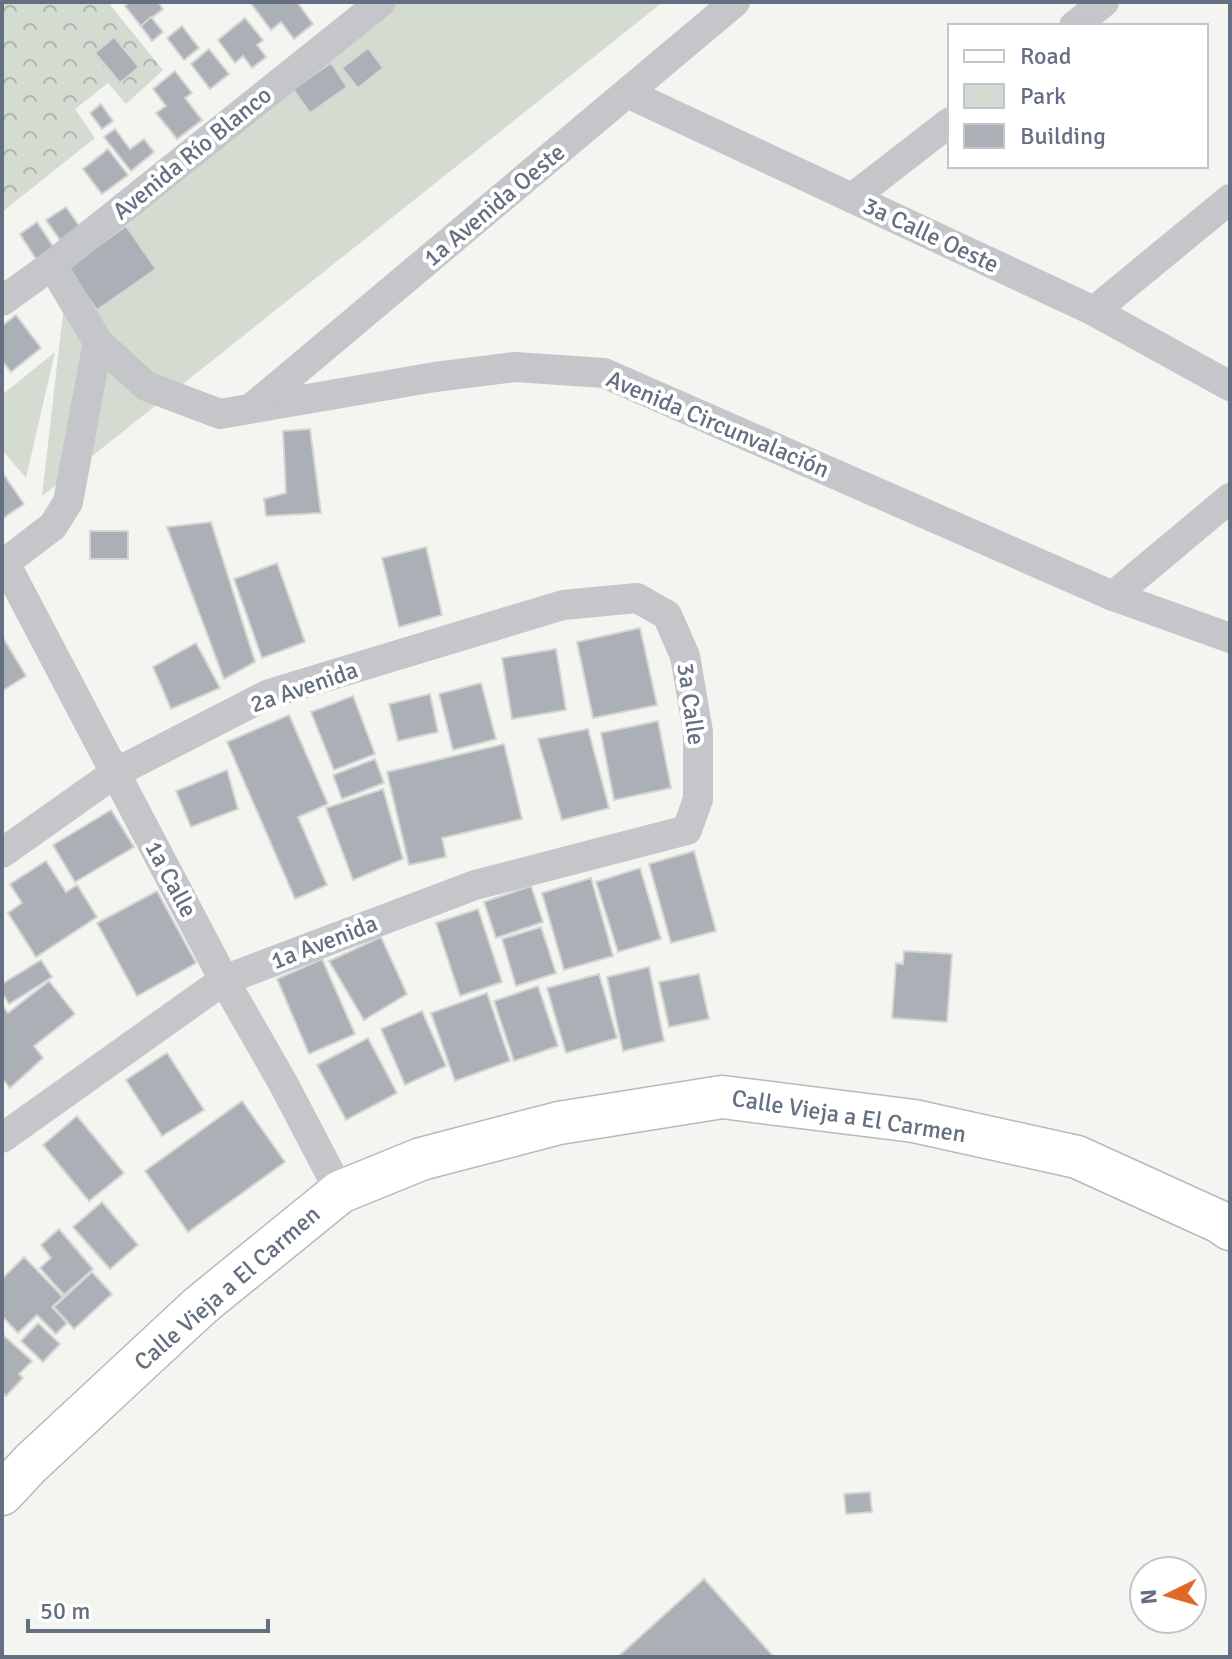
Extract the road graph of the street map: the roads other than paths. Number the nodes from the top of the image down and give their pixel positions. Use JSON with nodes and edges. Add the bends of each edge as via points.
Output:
{"nodes":[{"id":1,"x":381,"y":2,"type":"edge"},
{"id":2,"x":735,"y":2,"type":"edge"},
{"id":3,"x":1104,"y":2,"type":"edge"},
{"id":4,"x":1076,"y":24,"type":"edge"},
{"id":5,"x":627,"y":93,"type":"junction"},
{"id":6,"x":948,"y":124,"type":"edge"},
{"id":7,"x":852,"y":198,"type":"junction"},
{"id":8,"x":1230,"y":199,"type":"edge"},
{"id":9,"x":52,"y":265,"type":"junction"},
{"id":10,"x":2,"y":301,"type":"edge"},
{"id":11,"x":1094,"y":311,"type":"junction"},
{"id":12,"x":98,"y":342,"type":"junction"},
{"id":13,"x":1230,"y":386,"type":"edge"},
{"id":14,"x":253,"y":407,"type":"junction"},
{"id":15,"x":1230,"y":498,"type":"edge"},
{"id":16,"x":3,"y":564,"type":"edge"},
{"id":17,"x":1113,"y":596,"type":"junction"},
{"id":18,"x":637,"y":598,"type":"joint"},
{"id":19,"x":1230,"y":638,"type":"edge"},
{"id":20,"x":115,"y":773,"type":"junction"},
{"id":21,"x":687,"y":830,"type":"joint"},
{"id":22,"x":2,"y":853,"type":"edge"},
{"id":23,"x":224,"y":980,"type":"junction"},
{"id":24,"x":2,"y":1138,"type":"edge"},
{"id":25,"x":340,"y":1192,"type":"junction"},
{"id":26,"x":1230,"y":1229,"type":"edge"},
{"id":27,"x":2,"y":1494,"type":"edge"}],
"edges":[{"from":1,"to":9,"type":"street","name":"Avenida Río Blanco"},
{"from":2,"to":5,"type":"street","name":"1a Avenida Oeste"},
{"from":3,"to":4,"type":"street"},
{"from":5,"to":7,"type":"street","name":"3a Calle Oeste"},
{"from":5,"to":14,"type":"street","name":"1a Avenida Oeste"},
{"from":6,"to":7,"type":"street"},
{"from":7,"to":11,"type":"street","name":"3a Calle Oeste"},
{"from":8,"to":11,"type":"street"},
{"from":9,"to":10,"type":"street","name":"Avenida Río Blanco"},
{"from":9,"to":12,"type":"street","name":"Avenida Circunvalación"},
{"from":11,"to":13,"type":"street","name":"3a Calle Oeste"},
{"from":12,"to":14,"type":"street","name":"Avenida Circunvalación","via":[[146,386],[220,414]]},
{"from":12,"to":16,"type":"street","via":[[68,502],[53,526]]},
{"from":14,"to":17,"type":"street","name":"Avenida Circunvalación","via":[[515,367],[604,373]]},
{"from":15,"to":17,"type":"street"},
{"from":16,"to":20,"type":"street","name":"1a Calle"},
{"from":17,"to":19,"type":"street","name":"Avenida Circunvalación"},
{"from":18,"to":20,"type":"street","name":"2a Avenida","via":[[563,605],[269,694]]},
{"from":18,"to":21,"type":"street","name":"3a Calle","via":[[667,615],[685,656],[698,732],[698,799]]},
{"from":20,"to":22,"type":"street","name":"2a Avenida"},
{"from":20,"to":23,"type":"street","name":"1a Calle"},
{"from":21,"to":23,"type":"street","name":"1a Avenida","via":[[475,885]]},
{"from":23,"to":24,"type":"street","name":"1a Avenida"},
{"from":23,"to":25,"type":"street","name":"1a Calle"},
{"from":25,"to":26,"type":"street","name":"Calle Vieja a El Carmen","via":[[421,1159],[559,1123],[722,1097],[914,1121],[1077,1157]]},
{"from":25,"to":27,"type":"street","name":"Calle Vieja a El Carmen","via":[[201,1305]]}]}
